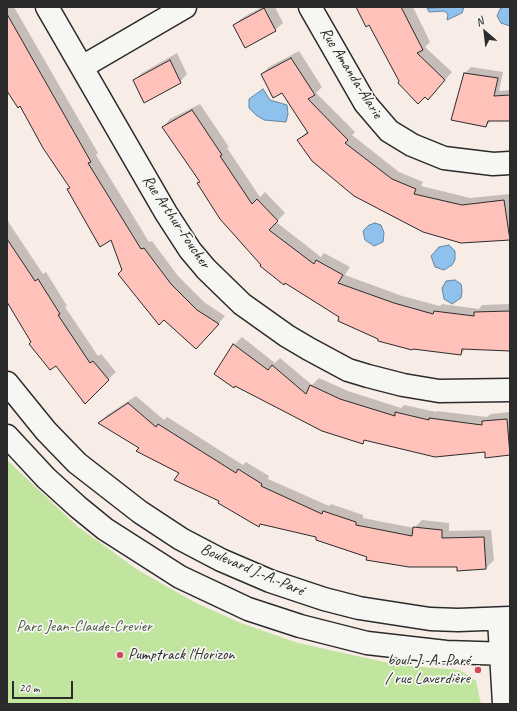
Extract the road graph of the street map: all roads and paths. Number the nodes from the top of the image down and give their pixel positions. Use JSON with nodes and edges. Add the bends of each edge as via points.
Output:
{"nodes":[{"id":1,"x":47,"y":7,"type":"edge"},
{"id":2,"x":185,"y":7,"type":"edge"},
{"id":3,"x":310,"y":7,"type":"edge"},
{"id":4,"x":82,"y":67,"type":"junction"},
{"id":5,"x":510,"y":163,"type":"edge"},
{"id":6,"x":7,"y":383,"type":"edge"},
{"id":7,"x":510,"y":390,"type":"edge"},
{"id":8,"x":7,"y":436,"type":"edge"},
{"id":9,"x":140,"y":512,"type":"junction"},
{"id":10,"x":121,"y":539,"type":"junction"},
{"id":11,"x":504,"y":619,"type":"edge"},
{"id":12,"x":506,"y":654,"type":"edge"},
{"id":13,"x":504,"y":704,"type":"edge"}],
"edges":[{"from":1,"to":4,"type":"street","name":"Rue Arthur-Foucher"},
{"from":2,"to":4,"type":"street"},
{"from":3,"to":5,"type":"street","name":"Rue Amanda-Alarie","via":[[362,98],[389,131],[412,145],[444,158],[487,164]]},
{"from":4,"to":7,"type":"street","name":"Rue Arthur-Foucher","via":[[155,196],[190,250],[224,288],[248,308],[327,360],[368,376],[439,390]]},
{"from":6,"to":9,"type":"street","name":"Boulevard J.-A.-Paré","via":[[46,431],[77,463]]},
{"from":8,"to":10,"type":"street","via":[[46,478],[78,507]]},
{"from":9,"to":10,"type":"street"},
{"from":9,"to":11,"type":"street","name":"Boulevard J.-A.-Paré","via":[[221,560],[270,581],[324,599],[359,608],[430,619]]},
{"from":10,"to":12,"type":"street","via":[[180,577],[223,598],[248,610],[300,626],[382,645],[440,652]]},
{"from":11,"to":12,"type":"street"},
{"from":12,"to":13,"type":"street"}]}
